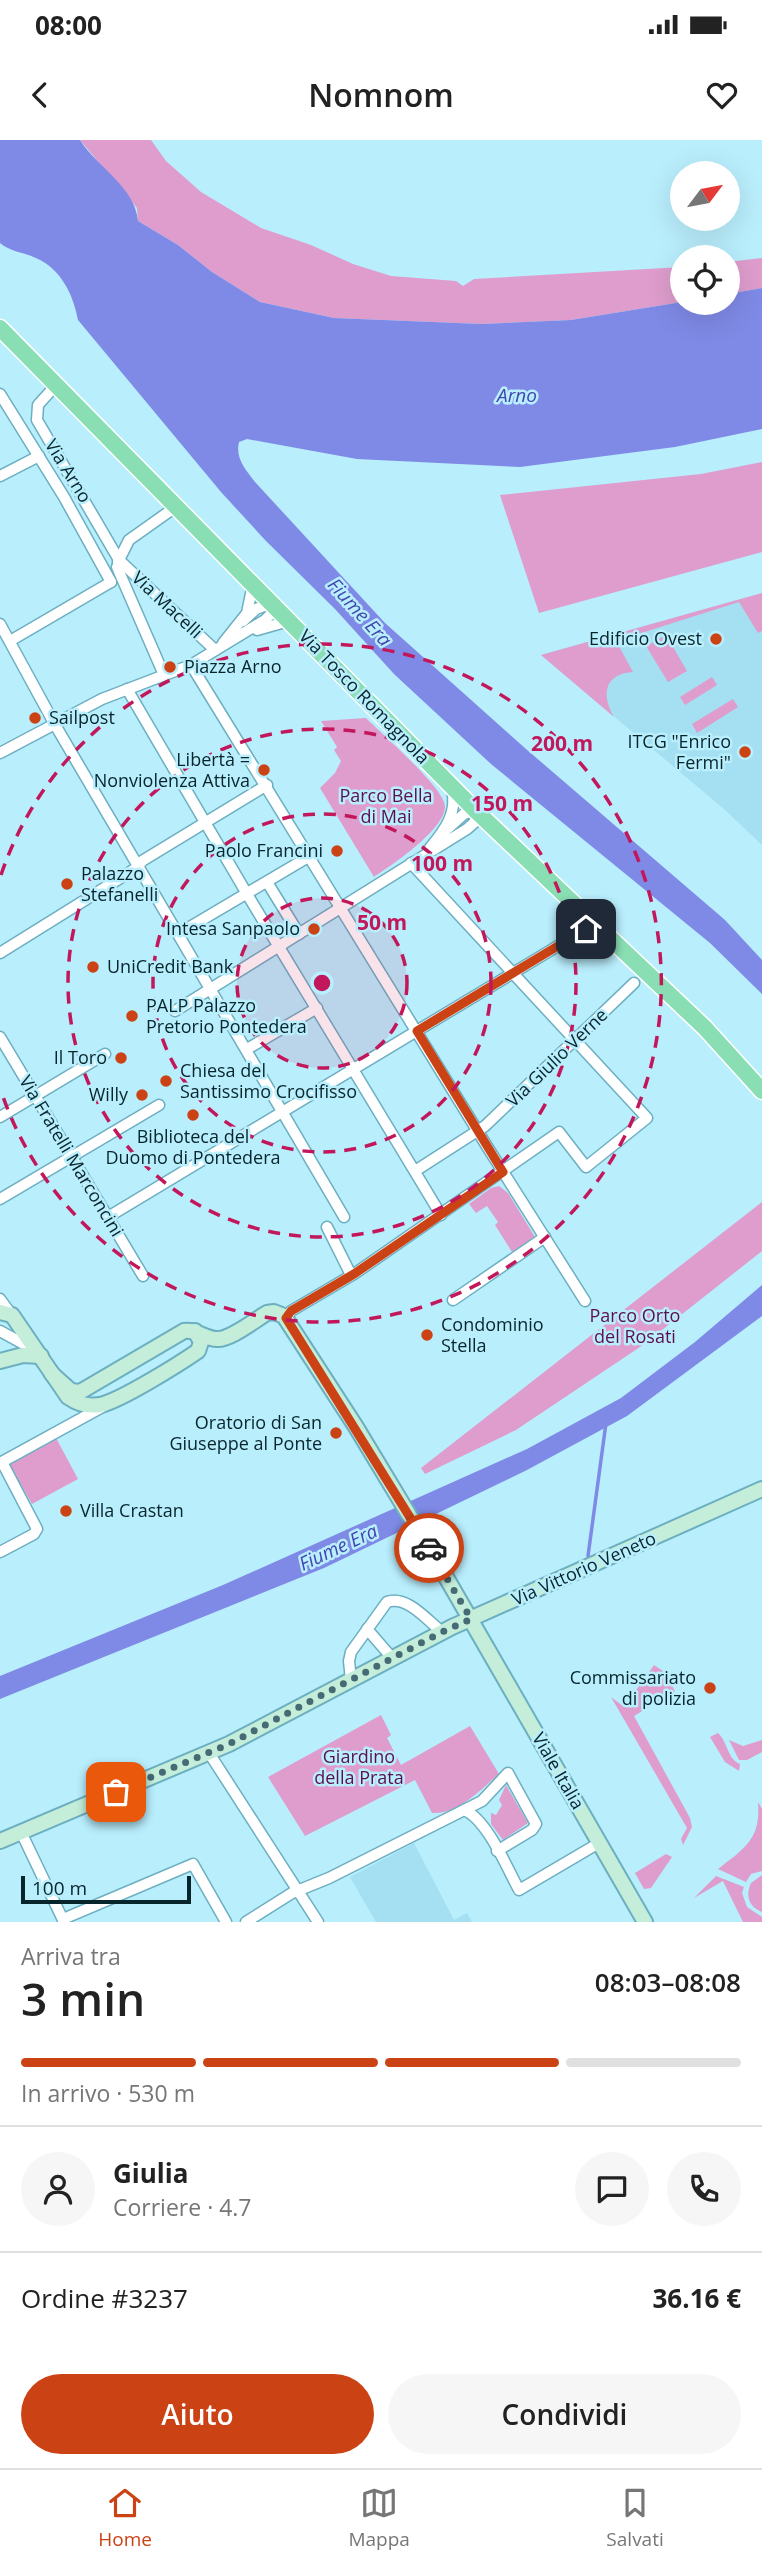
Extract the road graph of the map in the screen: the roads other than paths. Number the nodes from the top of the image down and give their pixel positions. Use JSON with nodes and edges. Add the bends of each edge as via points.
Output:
{"nodes":[{"id":1,"x":0,"y":328,"type":"edge"},
{"id":2,"x":56,"y":385,"type":"junction"},
{"id":3,"x":0,"y":394,"type":"edge"},
{"id":4,"x":39,"y":456,"type":"junction"},
{"id":5,"x":0,"y":476,"type":"edge"},
{"id":6,"x":177,"y":506,"type":"junction"},
{"id":7,"x":118,"y":563,"type":"junction"},
{"id":8,"x":111,"y":582,"type":"junction"},
{"id":9,"x":254,"y":583,"type":"junction"},
{"id":10,"x":272,"y":603,"type":"junction"},
{"id":11,"x":243,"y":621,"type":"junction"},
{"id":12,"x":289,"y":621,"type":"junction"},
{"id":13,"x":0,"y":624,"type":"edge"},
{"id":14,"x":241,"y":637,"type":"junction"},
{"id":15,"x":10,"y":641,"type":"junction"},
{"id":16,"x":217,"y":649,"type":"junction"},
{"id":17,"x":191,"y":665,"type":"junction"},
{"id":18,"x":164,"y":675,"type":"junction"},
{"id":19,"x":127,"y":689,"type":"junction"},
{"id":20,"x":54,"y":723,"type":"junction"},
{"id":21,"x":0,"y":753,"type":"edge"},
{"id":22,"x":449,"y":783,"type":"junction"},
{"id":23,"x":267,"y":785,"type":"junction"},
{"id":24,"x":475,"y":810,"type":"junction"},
{"id":25,"x":205,"y":822,"type":"junction"},
{"id":26,"x":443,"y":832,"type":"junction"},
{"id":27,"x":458,"y":835,"type":"junction"},
{"id":28,"x":501,"y":835,"type":"junction"},
{"id":29,"x":425,"y":854,"type":"junction"},
{"id":30,"x":310,"y":856,"type":"junction"},
{"id":31,"x":411,"y":863,"type":"junction"},
{"id":32,"x":138,"y":867,"type":"junction"},
{"id":33,"x":267,"y":882,"type":"junction"},
{"id":34,"x":247,"y":894,"type":"junction"},
{"id":35,"x":342,"y":908,"type":"junction"},
{"id":36,"x":586,"y":929,"type":"dead end"},
{"id":37,"x":178,"y":934,"type":"junction"},
{"id":38,"x":299,"y":934,"type":"junction"},
{"id":39,"x":279,"y":946,"type":"junction"},
{"id":40,"x":0,"y":953,"type":"edge"},
{"id":41,"x":514,"y":973,"type":"junction"},
{"id":42,"x":635,"y":983,"type":"dead end"},
{"id":43,"x":211,"y":989,"type":"junction"},
{"id":44,"x":317,"y":1008,"type":"junction"},
{"id":45,"x":175,"y":1011,"type":"dead end"},
{"id":46,"x":417,"y":1031,"type":"junction"},
{"id":47,"x":0,"y":1037,"type":"edge"},
{"id":48,"x":576,"y":1041,"type":"junction"},
{"id":49,"x":247,"y":1049,"type":"junction"},
{"id":50,"x":105,"y":1054,"type":"dead end"},
{"id":51,"x":355,"y":1070,"type":"junction"},
{"id":52,"x":762,"y":1091,"type":"edge"},
{"id":53,"x":36,"y":1096,"type":"junction"},
{"id":54,"x":159,"y":1105,"type":"dead end"},
{"id":55,"x":284,"y":1112,"type":"junction"},
{"id":56,"x":0,"y":1117,"type":"edge"},
{"id":57,"x":478,"y":1132,"type":"junction"},
{"id":58,"x":71,"y":1158,"type":"junction"},
{"id":59,"x":415,"y":1171,"type":"junction"},
{"id":60,"x":503,"y":1172,"type":"junction"},
{"id":61,"x":0,"y":1199,"type":"edge"},
{"id":62,"x":442,"y":1215,"type":"junction"},
{"id":63,"x":344,"y":1216,"type":"dead end"},
{"id":64,"x":108,"y":1217,"type":"junction"},
{"id":65,"x":327,"y":1227,"type":"dead end"},
{"id":66,"x":545,"y":1237,"type":"junction"},
{"id":67,"x":351,"y":1275,"type":"junction"},
{"id":68,"x":143,"y":1276,"type":"dead end"},
{"id":69,"x":0,"y":1299,"type":"edge"},
{"id":70,"x":453,"y":1300,"type":"dead end"},
{"id":71,"x":585,"y":1301,"type":"dead end"},
{"id":72,"x":10,"y":1317,"type":"edge"},
{"id":73,"x":286,"y":1318,"type":"junction"},
{"id":74,"x":0,"y":1331,"type":"edge"},
{"id":75,"x":195,"y":1331,"type":"junction"},
{"id":76,"x":18,"y":1340,"type":"junction"},
{"id":77,"x":40,"y":1355,"type":"junction"},
{"id":78,"x":0,"y":1358,"type":"edge"},
{"id":79,"x":52,"y":1374,"type":"junction"},
{"id":80,"x":109,"y":1403,"type":"junction"},
{"id":81,"x":1,"y":1463,"type":"edge"},
{"id":82,"x":762,"y":1489,"type":"edge"},
{"id":83,"x":0,"y":1552,"type":"edge"},
{"id":84,"x":471,"y":1619,"type":"junction"},
{"id":85,"x":367,"y":1629,"type":"junction"},
{"id":86,"x":442,"y":1632,"type":"junction"},
{"id":87,"x":393,"y":1659,"type":"junction"},
{"id":88,"x":351,"y":1679,"type":"junction"},
{"id":89,"x":209,"y":1752,"type":"junction"},
{"id":90,"x":486,"y":1798,"type":"junction"},
{"id":91,"x":464,"y":1810,"type":"junction"},
{"id":92,"x":484,"y":1827,"type":"junction"},
{"id":93,"x":22,"y":1832,"type":"junction"},
{"id":94,"x":0,"y":1841,"type":"edge"},
{"id":95,"x":600,"y":1843,"type":"junction"},
{"id":96,"x":497,"y":1851,"type":"junction"},
{"id":97,"x":298,"y":1892,"type":"junction"},
{"id":98,"x":64,"y":1920,"type":"edge"},
{"id":99,"x":226,"y":1922,"type":"edge"},
{"id":100,"x":246,"y":1922,"type":"edge"},
{"id":101,"x":318,"y":1922,"type":"edge"},
{"id":102,"x":645,"y":1922,"type":"edge"}],
"edges":[{"from":1,"to":2,"type":"main road","name":"Via Tosco Romagnola"},
{"from":2,"to":6,"type":"main road","name":"Via Tosco Romagnola"},
{"from":2,"to":7,"type":"street","name":"Via Arno","via":[[38,405],[37,420],[102,526]]},
{"from":3,"to":4,"type":"street"},
{"from":4,"to":5,"type":"street"},
{"from":4,"to":8,"type":"street"},
{"from":6,"to":7,"type":"street","via":[[129,540]]},
{"from":6,"to":9,"type":"main road","name":"Via Tosco Romagnola"},
{"from":7,"to":8,"type":"street"},
{"from":7,"to":16,"type":"street","name":"Via Macelli"},
{"from":7,"to":18,"type":"street","name":"Via Arno"},
{"from":8,"to":15,"type":"street"},
{"from":9,"to":10,"type":"main road","name":"Via Tosco Romagnola"},
{"from":9,"to":11,"type":"street"},
{"from":10,"to":11,"type":"street"},
{"from":10,"to":12,"type":"main road","name":"Via Tosco Romagnola"},
{"from":10,"to":14,"type":"street","via":[[270,615]]},
{"from":11,"to":16,"type":"street"},
{"from":12,"to":14,"type":"street"},
{"from":12,"to":22,"type":"main road","name":"Via Tosco Romagnola"},
{"from":13,"to":15,"type":"street"},
{"from":14,"to":16,"type":"street"},
{"from":15,"to":20,"type":"street"},
{"from":16,"to":17,"type":"street"},
{"from":17,"to":18,"type":"street"},
{"from":17,"to":23,"type":"street"},
{"from":18,"to":19,"type":"street"},
{"from":19,"to":20,"type":"street"},
{"from":19,"to":25,"type":"street"},
{"from":20,"to":21,"type":"street"},
{"from":20,"to":32,"type":"street"},
{"from":22,"to":24,"type":"main road","name":"Via Tosco Romagnola"},
{"from":22,"to":26,"type":"street","via":[[454,805]]},
{"from":23,"to":25,"type":"street"},
{"from":23,"to":30,"type":"street"},
{"from":24,"to":26,"type":"street"},
{"from":24,"to":27,"type":"street","via":[[475,822]]},
{"from":24,"to":28,"type":"main road","name":"Via Tosco Romagnola"},
{"from":25,"to":32,"type":"street"},
{"from":25,"to":34,"type":"street"},
{"from":26,"to":29,"type":"street"},
{"from":27,"to":28,"type":"street","via":[[481,829]]},
{"from":27,"to":29,"type":"street"},
{"from":28,"to":52,"type":"main road","name":"Via Tosco Romagnola","via":[[683,1006]]},
{"from":29,"to":31,"type":"street"},
{"from":30,"to":33,"type":"street"},
{"from":30,"to":35,"type":"street"},
{"from":31,"to":35,"type":"street"},
{"from":31,"to":41,"type":"street"},
{"from":32,"to":37,"type":"street"},
{"from":32,"to":40,"type":"street"},
{"from":33,"to":34,"type":"street"},
{"from":33,"to":38,"type":"street"},
{"from":34,"to":37,"type":"street"},
{"from":34,"to":39,"type":"street"},
{"from":35,"to":38,"type":"street"},
{"from":35,"to":46,"type":"street"},
{"from":36,"to":41,"type":"street"},
{"from":37,"to":43,"type":"street"},
{"from":38,"to":39,"type":"street"},
{"from":39,"to":43,"type":"street"},
{"from":39,"to":44,"type":"street"},
{"from":41,"to":46,"type":"street"},
{"from":41,"to":48,"type":"street"},
{"from":42,"to":48,"type":"street","name":"Via Giulio Verne"},
{"from":43,"to":45,"type":"street"},
{"from":43,"to":49,"type":"street"},
{"from":44,"to":49,"type":"street"},
{"from":44,"to":51,"type":"street"},
{"from":46,"to":51,"type":"street"},
{"from":46,"to":57,"type":"street"},
{"from":47,"to":53,"type":"street","name":"Via Fratelli Marconcini"},
{"from":48,"to":57,"type":"street","name":"Via Giulio Verne"},
{"from":48,"to":60,"type":"street","via":[[647,1118],[586,1167],[559,1132]]},
{"from":49,"to":55,"type":"street"},
{"from":50,"to":53,"type":"street"},
{"from":51,"to":55,"type":"street"},
{"from":51,"to":59,"type":"street"},
{"from":53,"to":56,"type":"street"},
{"from":53,"to":58,"type":"street","name":"Via Fratelli Marconcini"},
{"from":54,"to":58,"type":"street"},
{"from":55,"to":63,"type":"street"},
{"from":55,"to":64,"type":"street"},
{"from":57,"to":59,"type":"street","name":"Via Giulio Verne"},
{"from":57,"to":60,"type":"street"},
{"from":58,"to":61,"type":"street"},
{"from":58,"to":64,"type":"street","name":"Via Fratelli Marconcini"},
{"from":59,"to":62,"type":"street"},
{"from":60,"to":62,"type":"street"},
{"from":60,"to":66,"type":"street"},
{"from":62,"to":67,"type":"street"},
{"from":64,"to":68,"type":"street","name":"Via Fratelli Marconcini"},
{"from":65,"to":67,"type":"street"},
{"from":66,"to":70,"type":"street"},
{"from":66,"to":71,"type":"street"},
{"from":67,"to":73,"type":"street"},
{"from":69,"to":72,"type":"street"},
{"from":72,"to":76,"type":"street"},
{"from":72,"to":77,"type":"street"},
{"from":73,"to":75,"type":"street","via":[[277,1312],[266,1313],[222,1339]]},
{"from":73,"to":84,"type":"street"},
{"from":74,"to":76,"type":"street"},
{"from":75,"to":79,"type":"street","via":[[184,1331],[80,1392],[71,1391]]},
{"from":75,"to":80,"type":"street","via":[[201,1342],[198,1351]]},
{"from":76,"to":77,"type":"street"},
{"from":76,"to":78,"type":"street"},
{"from":77,"to":78,"type":"street"},
{"from":77,"to":79,"type":"street"},
{"from":79,"to":80,"type":"street","via":[[74,1401],[91,1406]]},
{"from":80,"to":81,"type":"street"},
{"from":81,"to":83,"type":"street","via":[[37,1529]]},
{"from":82,"to":84,"type":"street","name":"Via Vittorio Veneto"},
{"from":84,"to":86,"type":"street","name":"Via Vittorio Veneto"},
{"from":84,"to":95,"type":"street","name":"Viale Italia"},
{"from":85,"to":86,"type":"street","via":[[383,1605],[395,1600],[406,1603]]},
{"from":85,"to":87,"type":"street"},
{"from":85,"to":88,"type":"street","via":[[349,1658]]},
{"from":86,"to":87,"type":"street","name":"Via Vittorio Veneto"},
{"from":87,"to":88,"type":"street","name":"Via Vittorio Veneto"},
{"from":88,"to":89,"type":"street","name":"Via Vittorio Veneto"},
{"from":89,"to":93,"type":"street","name":"Via Vittorio Veneto"},
{"from":89,"to":97,"type":"street"},
{"from":90,"to":91,"type":"street"},
{"from":90,"to":92,"type":"street"},
{"from":90,"to":96,"type":"street","via":[[508,1773],[536,1824]]},
{"from":91,"to":92,"type":"street"},
{"from":91,"to":97,"type":"street"},
{"from":92,"to":96,"type":"street"},
{"from":93,"to":94,"type":"street","name":"Via Vittorio Veneto"},
{"from":93,"to":98,"type":"street"},
{"from":95,"to":96,"type":"street","via":[[519,1890]]},
{"from":95,"to":102,"type":"street","name":"Viale Italia"},
{"from":97,"to":100,"type":"street"},
{"from":97,"to":101,"type":"street"},
{"from":98,"to":99,"type":"street","via":[[192,1864]]}]}
